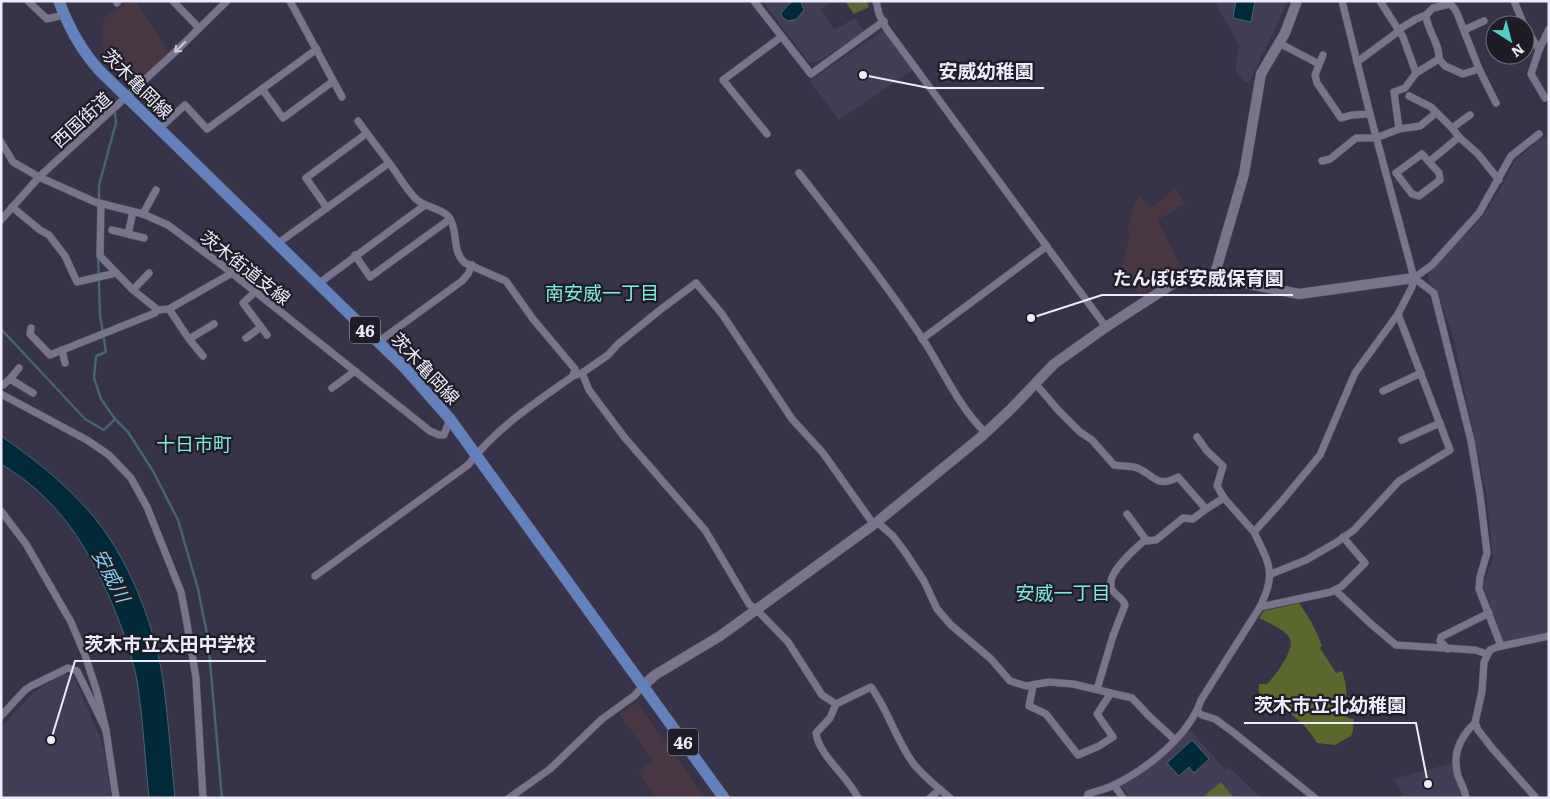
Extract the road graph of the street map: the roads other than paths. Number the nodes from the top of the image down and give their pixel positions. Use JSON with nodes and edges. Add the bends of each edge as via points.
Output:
{"nodes":[{"id":1,"x":28,"y":1,"type":"edge"},
{"id":2,"x":59,"y":1,"type":"edge"},
{"id":3,"x":173,"y":1,"type":"edge"},
{"id":4,"x":227,"y":1,"type":"edge"},
{"id":5,"x":290,"y":1,"type":"edge"},
{"id":6,"x":754,"y":1,"type":"edge"},
{"id":7,"x":876,"y":1,"type":"edge"},
{"id":8,"x":1297,"y":1,"type":"edge"},
{"id":9,"x":1342,"y":1,"type":"edge"},
{"id":10,"x":1380,"y":1,"type":"edge"},
{"id":11,"x":1514,"y":1,"type":"edge"},
{"id":12,"x":64,"y":15,"type":"junction"},
{"id":13,"x":1426,"y":15,"type":"junction"},
{"id":14,"x":1520,"y":15,"type":"edge"},
{"id":15,"x":884,"y":21,"type":"junction"},
{"id":16,"x":1484,"y":21,"type":"dead end"},
{"id":17,"x":199,"y":28,"type":"junction"},
{"id":18,"x":1549,"y":29,"type":"edge"},
{"id":19,"x":1399,"y":30,"type":"junction"},
{"id":20,"x":1464,"y":30,"type":"junction"},
{"id":21,"x":781,"y":37,"type":"junction"},
{"id":22,"x":1279,"y":43,"type":"junction"},
{"id":23,"x":1535,"y":43,"type":"edge"},
{"id":24,"x":317,"y":49,"type":"junction"},
{"id":25,"x":1539,"y":50,"type":"junction"},
{"id":26,"x":1323,"y":55,"type":"dead end"},
{"id":27,"x":1439,"y":59,"type":"junction"},
{"id":28,"x":1357,"y":62,"type":"junction"},
{"id":29,"x":1319,"y":64,"type":"junction"},
{"id":30,"x":1479,"y":69,"type":"junction"},
{"id":31,"x":1416,"y":74,"type":"junction"},
{"id":32,"x":332,"y":82,"type":"junction"},
{"id":33,"x":262,"y":89,"type":"junction"},
{"id":34,"x":1409,"y":96,"type":"dead end"},
{"id":35,"x":342,"y":97,"type":"dead end"},
{"id":36,"x":126,"y":98,"type":"junction"},
{"id":37,"x":1544,"y":98,"type":"dead end"},
{"id":38,"x":1496,"y":103,"type":"dead end"},
{"id":39,"x":1436,"y":113,"type":"junction"},
{"id":40,"x":1370,"y":114,"type":"junction"},
{"id":41,"x":1470,"y":114,"type":"dead end"},
{"id":42,"x":358,"y":121,"type":"dead end"},
{"id":43,"x":1452,"y":128,"type":"junction"},
{"id":44,"x":159,"y":129,"type":"junction"},
{"id":45,"x":1399,"y":129,"type":"junction"},
{"id":46,"x":367,"y":133,"type":"junction"},
{"id":47,"x":767,"y":134,"type":"dead end"},
{"id":48,"x":1539,"y":134,"type":"dead end"},
{"id":49,"x":1459,"y":137,"type":"junction"},
{"id":50,"x":1376,"y":138,"type":"junction"},
{"id":51,"x":1,"y":142,"type":"edge"},
{"id":52,"x":1322,"y":161,"type":"dead end"},
{"id":53,"x":1430,"y":162,"type":"junction"},
{"id":54,"x":389,"y":163,"type":"junction"},
{"id":55,"x":799,"y":173,"type":"dead end"},
{"id":56,"x":39,"y":178,"type":"junction"},
{"id":57,"x":1499,"y":180,"type":"junction"},
{"id":58,"x":156,"y":190,"type":"dead end"},
{"id":59,"x":102,"y":204,"type":"junction"},
{"id":60,"x":425,"y":206,"type":"junction"},
{"id":61,"x":12,"y":207,"type":"junction"},
{"id":62,"x":327,"y":208,"type":"junction"},
{"id":63,"x":133,"y":212,"type":"junction"},
{"id":64,"x":143,"y":214,"type":"junction"},
{"id":65,"x":450,"y":219,"type":"junction"},
{"id":66,"x":1,"y":220,"type":"edge"},
{"id":67,"x":112,"y":230,"type":"dead end"},
{"id":68,"x":128,"y":234,"type":"junction"},
{"id":69,"x":144,"y":238,"type":"dead end"},
{"id":70,"x":277,"y":244,"type":"junction"},
{"id":71,"x":1046,"y":246,"type":"junction"},
{"id":72,"x":355,"y":256,"type":"junction"},
{"id":73,"x":472,"y":265,"type":"junction"},
{"id":74,"x":116,"y":273,"type":"junction"},
{"id":75,"x":149,"y":273,"type":"dead end"},
{"id":76,"x":232,"y":273,"type":"junction"},
{"id":77,"x":1214,"y":277,"type":"junction"},
{"id":78,"x":1414,"y":278,"type":"junction"},
{"id":79,"x":318,"y":284,"type":"junction"},
{"id":80,"x":134,"y":290,"type":"junction"},
{"id":81,"x":255,"y":292,"type":"junction"},
{"id":82,"x":169,"y":309,"type":"junction"},
{"id":83,"x":158,"y":310,"type":"junction"},
{"id":84,"x":1398,"y":314,"type":"junction"},
{"id":85,"x":214,"y":324,"type":"dead end"},
{"id":86,"x":260,"y":327,"type":"junction"},
{"id":87,"x":1106,"y":327,"type":"junction"},
{"id":88,"x":31,"y":328,"type":"dead end"},
{"id":89,"x":267,"y":335,"type":"dead end"},
{"id":90,"x":246,"y":338,"type":"dead end"},
{"id":91,"x":189,"y":339,"type":"junction"},
{"id":92,"x":922,"y":339,"type":"junction"},
{"id":93,"x":378,"y":342,"type":"junction"},
{"id":94,"x":62,"y":350,"type":"junction"},
{"id":95,"x":203,"y":356,"type":"dead end"},
{"id":96,"x":65,"y":363,"type":"dead end"},
{"id":97,"x":19,"y":368,"type":"dead end"},
{"id":98,"x":355,"y":371,"type":"junction"},
{"id":99,"x":582,"y":373,"type":"junction"},
{"id":100,"x":1421,"y":373,"type":"junction"},
{"id":101,"x":573,"y":376,"type":"junction"},
{"id":102,"x":10,"y":379,"type":"junction"},
{"id":103,"x":1035,"y":383,"type":"junction"},
{"id":104,"x":1,"y":385,"type":"edge"},
{"id":105,"x":332,"y":388,"type":"dead end"},
{"id":106,"x":1383,"y":391,"type":"dead end"},
{"id":107,"x":34,"y":393,"type":"dead end"},
{"id":108,"x":1,"y":394,"type":"edge"},
{"id":109,"x":450,"y":419,"type":"junction"},
{"id":110,"x":1440,"y":424,"type":"junction"},
{"id":111,"x":986,"y":432,"type":"junction"},
{"id":112,"x":1197,"y":437,"type":"dead end"},
{"id":113,"x":1402,"y":440,"type":"dead end"},
{"id":114,"x":476,"y":454,"type":"junction"},
{"id":115,"x":1224,"y":498,"type":"junction"},
{"id":116,"x":1206,"y":509,"type":"junction"},
{"id":117,"x":1,"y":511,"type":"edge"},
{"id":118,"x":1127,"y":514,"type":"dead end"},
{"id":119,"x":876,"y":524,"type":"junction"},
{"id":120,"x":1254,"y":532,"type":"junction"},
{"id":121,"x":1343,"y":537,"type":"junction"},
{"id":122,"x":1146,"y":539,"type":"junction"},
{"id":123,"x":1271,"y":574,"type":"junction"},
{"id":124,"x":314,"y":576,"type":"dead end"},
{"id":125,"x":1335,"y":590,"type":"junction"},
{"id":126,"x":1260,"y":607,"type":"junction"},
{"id":127,"x":757,"y":610,"type":"junction"},
{"id":128,"x":1489,"y":613,"type":"junction"},
{"id":129,"x":1549,"y":636,"type":"edge"},
{"id":130,"x":1501,"y":646,"type":"junction"},
{"id":131,"x":1448,"y":649,"type":"junction"},
{"id":132,"x":1487,"y":654,"type":"junction"},
{"id":133,"x":643,"y":686,"type":"junction"},
{"id":134,"x":1033,"y":686,"type":"junction"},
{"id":135,"x":1097,"y":689,"type":"junction"},
{"id":136,"x":1111,"y":693,"type":"junction"},
{"id":137,"x":836,"y":704,"type":"junction"},
{"id":138,"x":1197,"y":711,"type":"junction"},
{"id":139,"x":1,"y":716,"type":"edge"},
{"id":140,"x":1475,"y":723,"type":"junction"},
{"id":141,"x":106,"y":730,"type":"junction"},
{"id":142,"x":1175,"y":740,"type":"junction"},
{"id":143,"x":1114,"y":785,"type":"junction"},
{"id":144,"x":940,"y":789,"type":"junction"},
{"id":145,"x":116,"y":798,"type":"edge"},
{"id":146,"x":203,"y":798,"type":"edge"},
{"id":147,"x":509,"y":798,"type":"edge"},
{"id":148,"x":724,"y":798,"type":"edge"},
{"id":149,"x":858,"y":798,"type":"edge"},
{"id":150,"x":930,"y":798,"type":"edge"},
{"id":151,"x":950,"y":798,"type":"edge"},
{"id":152,"x":1087,"y":798,"type":"edge"},
{"id":153,"x":1123,"y":798,"type":"edge"},
{"id":154,"x":1315,"y":798,"type":"edge"},
{"id":155,"x":1466,"y":798,"type":"edge"},
{"id":156,"x":1536,"y":798,"type":"edge"}],
"edges":[{"from":1,"to":12,"type":"street","via":[[47,19]]},
{"from":2,"to":12,"type":"main road","name":"茨木亀岡線","number":"46"},
{"from":3,"to":17,"type":"street"},
{"from":4,"to":17,"type":"street","name":"西国街道"},
{"from":5,"to":24,"type":"street"},
{"from":6,"to":21,"type":"street"},
{"from":7,"to":15,"type":"street"},
{"from":8,"to":22,"type":"street"},
{"from":9,"to":28,"type":"street"},
{"from":10,"to":19,"type":"street"},
{"from":11,"to":14,"type":"street"},
{"from":12,"to":36,"type":"main road","name":"茨木亀岡線","number":"46","via":[[88,58]]},
{"from":13,"to":19,"type":"street"},
{"from":13,"to":20,"type":"street","via":[[1433,8],[1450,4]]},
{"from":13,"to":27,"type":"street"},
{"from":15,"to":21,"type":"street","via":[[811,74]]},
{"from":15,"to":71,"type":"street"},
{"from":16,"to":20,"type":"street"},
{"from":17,"to":36,"type":"street","name":"西国街道","one_way":true},
{"from":18,"to":25,"type":"street"},
{"from":19,"to":28,"type":"street"},
{"from":19,"to":31,"type":"street"},
{"from":20,"to":30,"type":"street"},
{"from":21,"to":47,"type":"street","via":[[723,80]]},
{"from":22,"to":29,"type":"street"},
{"from":22,"to":77,"type":"street","via":[[1261,74],[1244,174]]},
{"from":23,"to":25,"type":"street"},
{"from":24,"to":32,"type":"street"},
{"from":24,"to":33,"type":"street"},
{"from":25,"to":37,"type":"street","via":[[1531,74]]},
{"from":26,"to":29,"type":"street"},
{"from":27,"to":30,"type":"street","via":[[1445,66],[1463,74]]},
{"from":27,"to":31,"type":"street"},
{"from":28,"to":40,"type":"street"},
{"from":29,"to":40,"type":"street","via":[[1315,75],[1317,83],[1340,118]]},
{"from":30,"to":38,"type":"street"},
{"from":31,"to":45,"type":"street","via":[[1405,88],[1394,92]]},
{"from":32,"to":33,"type":"street","via":[[282,118]]},
{"from":32,"to":35,"type":"street"},
{"from":33,"to":44,"type":"street","via":[[207,129],[185,105]]},
{"from":34,"to":39,"type":"street"},
{"from":36,"to":44,"type":"main road","name":"茨木亀岡線","number":"46"},
{"from":36,"to":56,"type":"street","name":"西国街道"},
{"from":39,"to":43,"type":"street"},
{"from":39,"to":45,"type":"street","via":[[1420,126]]},
{"from":40,"to":50,"type":"street"},
{"from":41,"to":43,"type":"street"},
{"from":42,"to":46,"type":"street"},
{"from":43,"to":49,"type":"street"},
{"from":44,"to":70,"type":"main road","name":"茨木亀岡線","number":"46"},
{"from":45,"to":50,"type":"street"},
{"from":46,"to":54,"type":"street"},
{"from":46,"to":62,"type":"street","via":[[306,178]]},
{"from":48,"to":57,"type":"street","via":[[1511,156]]},
{"from":49,"to":53,"type":"street"},
{"from":49,"to":57,"type":"street"},
{"from":50,"to":52,"type":"street","via":[[1356,138],[1330,159]]},
{"from":50,"to":78,"type":"street"},
{"from":51,"to":56,"type":"street","name":"茨木街道支線","via":[[13,162]]},
{"from":53,"to":53,"type":"street","via":[[1422,154],[1396,173],[1412,194],[1420,196],[1440,180],[1439,172]]},
{"from":54,"to":60,"type":"street","via":[[410,192]]},
{"from":54,"to":62,"type":"street"},
{"from":55,"to":92,"type":"street","via":[[860,250]]},
{"from":56,"to":59,"type":"street","name":"茨木街道支線"},
{"from":56,"to":61,"type":"street","name":"西国街道"},
{"from":57,"to":78,"type":"street","via":[[1479,213],[1432,265]]},
{"from":58,"to":64,"type":"street"},
{"from":59,"to":63,"type":"street","name":"茨木街道支線"},
{"from":59,"to":74,"type":"street","via":[[100,256]]},
{"from":60,"to":65,"type":"street","via":[[446,213]]},
{"from":60,"to":72,"type":"street"},
{"from":61,"to":66,"type":"street","name":"西国街道"},
{"from":61,"to":74,"type":"street","via":[[48,235],[65,256],[78,282]]},
{"from":62,"to":70,"type":"street"},
{"from":63,"to":64,"type":"street","name":"茨木街道支線"},
{"from":63,"to":68,"type":"street"},
{"from":64,"to":76,"type":"street","name":"茨木街道支線","via":[[168,225]]},
{"from":65,"to":72,"type":"street","via":[[370,277]]},
{"from":65,"to":73,"type":"street","via":[[459,256]]},
{"from":67,"to":68,"type":"street"},
{"from":68,"to":69,"type":"street"},
{"from":70,"to":79,"type":"main road","name":"茨木亀岡線","number":"46"},
{"from":71,"to":87,"type":"street"},
{"from":71,"to":92,"type":"street"},
{"from":72,"to":79,"type":"street"},
{"from":73,"to":93,"type":"street","via":[[462,281]]},
{"from":73,"to":101,"type":"street","via":[[506,280],[533,319],[575,369]]},
{"from":74,"to":80,"type":"street"},
{"from":75,"to":80,"type":"street"},
{"from":76,"to":81,"type":"street","name":"茨木街道支線"},
{"from":76,"to":82,"type":"street"},
{"from":77,"to":78,"type":"street","via":[[1299,294]]},
{"from":77,"to":87,"type":"street","via":[[1190,276],[1177,282]]},
{"from":78,"to":84,"type":"street"},
{"from":78,"to":128,"type":"street","via":[[1434,293],[1472,441],[1487,553],[1479,589]]},
{"from":79,"to":93,"type":"main road","name":"茨木亀岡線","number":"46"},
{"from":80,"to":83,"type":"street"},
{"from":81,"to":86,"type":"street","via":[[243,303]]},
{"from":81,"to":98,"type":"street","name":"茨木街道支線"},
{"from":82,"to":83,"type":"street"},
{"from":82,"to":91,"type":"street"},
{"from":83,"to":94,"type":"street"},
{"from":84,"to":100,"type":"street"},
{"from":84,"to":120,"type":"street","via":[[1355,374],[1320,455]]},
{"from":85,"to":91,"type":"street"},
{"from":86,"to":89,"type":"street"},
{"from":86,"to":90,"type":"street"},
{"from":87,"to":103,"type":"street","via":[[1054,364]]},
{"from":88,"to":94,"type":"street","via":[[30,334],[50,355]]},
{"from":91,"to":95,"type":"street"},
{"from":92,"to":111,"type":"street","via":[[965,407]]},
{"from":93,"to":109,"type":"main road","name":"茨木亀岡線","number":"46"},
{"from":94,"to":96,"type":"street"},
{"from":97,"to":102,"type":"street"},
{"from":98,"to":105,"type":"street"},
{"from":98,"to":109,"type":"street","name":"茨木街道支線","via":[[435,434],[444,435]]},
{"from":99,"to":101,"type":"street"},
{"from":99,"to":119,"type":"street","via":[[696,283],[722,314],[792,419]]},
{"from":99,"to":127,"type":"street","via":[[589,390],[625,438],[705,530],[749,604]]},
{"from":100,"to":106,"type":"street"},
{"from":100,"to":110,"type":"street"},
{"from":101,"to":114,"type":"street","via":[[523,411]]},
{"from":102,"to":104,"type":"street"},
{"from":102,"to":107,"type":"street"},
{"from":103,"to":111,"type":"street"},
{"from":103,"to":116,"type":"street","via":[[1114,465],[1135,468],[1163,482],[1178,477]]},
{"from":108,"to":146,"type":"street","via":[[109,455],[131,478],[148,507],[181,592],[186,618],[196,678]]},
{"from":109,"to":114,"type":"main road","name":"茨木亀岡線","number":"46"},
{"from":110,"to":113,"type":"street"},
{"from":110,"to":121,"type":"street","via":[[1450,450],[1400,481],[1354,530]]},
{"from":111,"to":119,"type":"street"},
{"from":112,"to":115,"type":"street","via":[[1223,466],[1218,486]]},
{"from":114,"to":124,"type":"street","via":[[468,465]]},
{"from":114,"to":133,"type":"main road","name":"茨木亀岡線","number":"46"},
{"from":115,"to":116,"type":"street"},
{"from":115,"to":120,"type":"street"},
{"from":116,"to":122,"type":"street","via":[[1193,519],[1183,518],[1156,540]]},
{"from":117,"to":141,"type":"street","via":[[26,544],[71,622],[97,692]]},
{"from":118,"to":122,"type":"street"},
{"from":119,"to":127,"type":"street"},
{"from":119,"to":134,"type":"street","via":[[893,536],[905,552],[924,581],[937,610],[951,626],[991,659],[1010,681]]},
{"from":120,"to":123,"type":"street"},
{"from":121,"to":123,"type":"street","via":[[1306,560]]},
{"from":121,"to":125,"type":"street","via":[[1365,563]]},
{"from":122,"to":135,"type":"street","via":[[1127,556],[1110,584],[1125,605]]},
{"from":123,"to":126,"type":"street","via":[[1268,592]]},
{"from":125,"to":126,"type":"street"},
{"from":125,"to":131,"type":"street","via":[[1396,645]]},
{"from":126,"to":138,"type":"street","via":[[1200,700]]},
{"from":127,"to":133,"type":"street"},
{"from":127,"to":137,"type":"street","via":[[788,642],[822,695]]},
{"from":128,"to":130,"type":"street"},
{"from":128,"to":131,"type":"street","via":[[1441,637],[1440,641]]},
{"from":129,"to":130,"type":"street"},
{"from":130,"to":132,"type":"street"},
{"from":131,"to":132,"type":"street"},
{"from":132,"to":140,"type":"street"},
{"from":133,"to":147,"type":"street","via":[[550,769]]},
{"from":133,"to":148,"type":"main road","name":"茨木亀岡線","number":"46"},
{"from":134,"to":135,"type":"street","via":[[1049,682]]},
{"from":134,"to":136,"type":"street","via":[[1029,706],[1046,714],[1078,755],[1113,737],[1097,714]]},
{"from":135,"to":136,"type":"street"},
{"from":136,"to":142,"type":"street","via":[[1132,698]]},
{"from":137,"to":144,"type":"street","via":[[871,687],[913,762]]},
{"from":137,"to":149,"type":"street","via":[[830,718],[816,733],[817,739]]},
{"from":138,"to":142,"type":"street"},
{"from":138,"to":154,"type":"street","via":[[1233,732]]},
{"from":139,"to":141,"type":"street","via":[[25,690],[68,668],[77,671]]},
{"from":140,"to":155,"type":"street","via":[[1463,736],[1457,752],[1458,776]]},
{"from":140,"to":156,"type":"street","via":[[1492,748]]},
{"from":141,"to":145,"type":"street"},
{"from":142,"to":143,"type":"street","via":[[1159,755]]},
{"from":143,"to":152,"type":"street","via":[[1088,794]]},
{"from":143,"to":153,"type":"street"},
{"from":144,"to":150,"type":"street"},
{"from":144,"to":151,"type":"street"}]}
